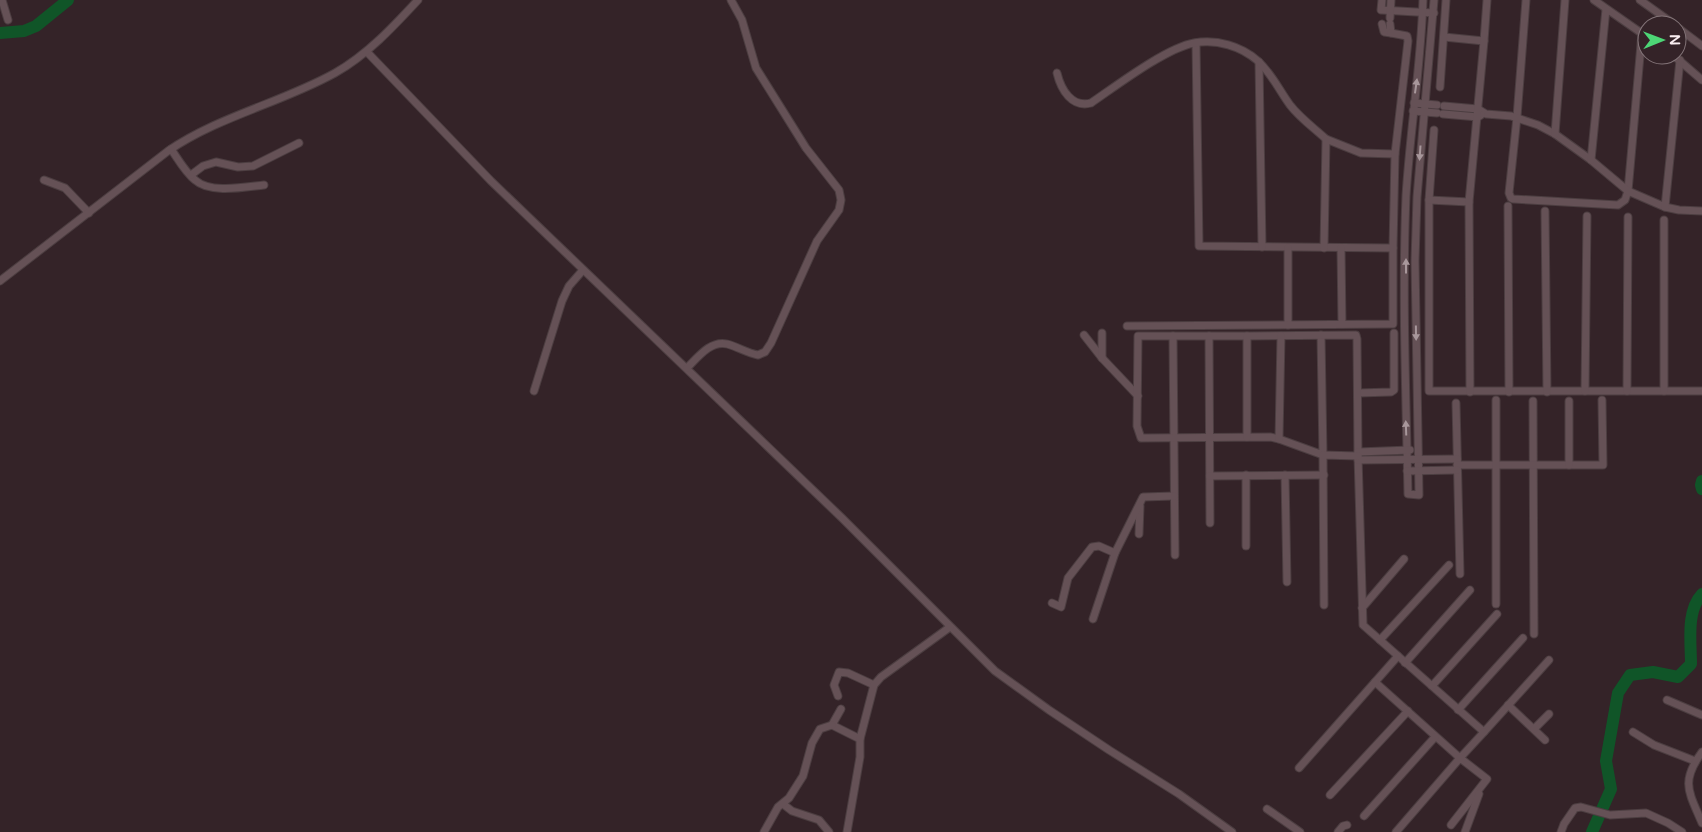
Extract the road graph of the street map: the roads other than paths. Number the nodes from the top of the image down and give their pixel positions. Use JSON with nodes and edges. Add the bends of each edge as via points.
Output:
{"nodes":[{"id":1,"x":2,"y":0,"type":"edge"},
{"id":2,"x":418,"y":0,"type":"edge"},
{"id":3,"x":731,"y":0,"type":"edge"},
{"id":4,"x":1382,"y":0,"type":"edge"},
{"id":5,"x":1391,"y":0,"type":"edge"},
{"id":6,"x":1423,"y":0,"type":"edge"},
{"id":7,"x":1434,"y":0,"type":"edge"},
{"id":8,"x":1446,"y":0,"type":"edge"},
{"id":9,"x":1487,"y":0,"type":"edge"},
{"id":10,"x":1526,"y":0,"type":"edge"},
{"id":11,"x":1565,"y":0,"type":"edge"},
{"id":12,"x":1594,"y":0,"type":"edge"},
{"id":13,"x":1640,"y":0,"type":"edge"},
{"id":14,"x":1606,"y":9,"type":"junction"},
{"id":15,"x":1423,"y":12,"type":"junction"},
{"id":16,"x":1434,"y":13,"type":"junction"},
{"id":17,"x":1661,"y":15,"type":"edge"},
{"id":18,"x":1381,"y":17,"type":"junction"},
{"id":19,"x":1390,"y":18,"type":"junction"},
{"id":20,"x":8,"y":20,"type":"dead end"},
{"id":21,"x":1637,"y":30,"type":"edge"},
{"id":22,"x":1391,"y":33,"type":"junction"},
{"id":23,"x":1687,"y":34,"type":"edge"},
{"id":24,"x":1444,"y":37,"type":"junction"},
{"id":25,"x":1484,"y":41,"type":"junction"},
{"id":26,"x":1196,"y":43,"type":"junction"},
{"id":27,"x":1702,"y":46,"type":"edge"},
{"id":28,"x":367,"y":52,"type":"junction"},
{"id":29,"x":1259,"y":62,"type":"junction"},
{"id":30,"x":1641,"y":65,"type":"edge"},
{"id":31,"x":1679,"y":65,"type":"edge"},
{"id":32,"x":1686,"y":65,"type":"edge"},
{"id":33,"x":1057,"y":72,"type":"dead end"},
{"id":34,"x":1702,"y":80,"type":"edge"},
{"id":35,"x":1440,"y":87,"type":"dead end"},
{"id":36,"x":1426,"y":104,"type":"junction"},
{"id":37,"x":1414,"y":107,"type":"junction"},
{"id":38,"x":1443,"y":110,"type":"junction"},
{"id":39,"x":1424,"y":112,"type":"junction"},
{"id":40,"x":1478,"y":113,"type":"junction"},
{"id":41,"x":1517,"y":118,"type":"junction"},
{"id":42,"x":1434,"y":130,"type":"dead end"},
{"id":43,"x":1555,"y":134,"type":"junction"},
{"id":44,"x":1326,"y":139,"type":"junction"},
{"id":45,"x":299,"y":143,"type":"dead end"},
{"id":46,"x":171,"y":149,"type":"junction"},
{"id":47,"x":1395,"y":154,"type":"junction"},
{"id":48,"x":1591,"y":160,"type":"junction"},
{"id":49,"x":190,"y":175,"type":"junction"},
{"id":50,"x":44,"y":180,"type":"dead end"},
{"id":51,"x":264,"y":186,"type":"dead end"},
{"id":52,"x":1628,"y":191,"type":"junction"},
{"id":53,"x":1406,"y":197,"type":"junction"},
{"id":54,"x":1417,"y":197,"type":"junction"},
{"id":55,"x":1429,"y":200,"type":"junction"},
{"id":56,"x":1469,"y":202,"type":"junction"},
{"id":57,"x":1508,"y":206,"type":"dead end"},
{"id":58,"x":1665,"y":207,"type":"junction"},
{"id":59,"x":1545,"y":211,"type":"dead end"},
{"id":60,"x":1702,"y":212,"type":"edge"},
{"id":61,"x":89,"y":213,"type":"junction"},
{"id":62,"x":1587,"y":216,"type":"dead end"},
{"id":63,"x":1628,"y":217,"type":"dead end"},
{"id":64,"x":1664,"y":220,"type":"dead end"},
{"id":65,"x":1262,"y":247,"type":"junction"},
{"id":66,"x":1288,"y":248,"type":"junction"},
{"id":67,"x":1324,"y":248,"type":"junction"},
{"id":68,"x":1341,"y":248,"type":"junction"},
{"id":69,"x":1392,"y":248,"type":"junction"},
{"id":70,"x":583,"y":270,"type":"junction"},
{"id":71,"x":0,"y":281,"type":"edge"},
{"id":72,"x":1406,"y":313,"type":"junction"},
{"id":73,"x":1416,"y":313,"type":"junction"},
{"id":74,"x":1342,"y":324,"type":"junction"},
{"id":75,"x":1288,"y":325,"type":"junction"},
{"id":76,"x":1127,"y":326,"type":"dead end"},
{"id":77,"x":1394,"y":332,"type":"dead end"},
{"id":78,"x":1102,"y":333,"type":"dead end"},
{"id":79,"x":1084,"y":335,"type":"dead end"},
{"id":80,"x":1321,"y":335,"type":"junction"},
{"id":81,"x":1173,"y":336,"type":"junction"},
{"id":82,"x":1209,"y":336,"type":"junction"},
{"id":83,"x":1247,"y":336,"type":"junction"},
{"id":84,"x":1281,"y":336,"type":"junction"},
{"id":85,"x":1102,"y":358,"type":"junction"},
{"id":86,"x":687,"y":368,"type":"junction"},
{"id":87,"x":1406,"y":390,"type":"junction"},
{"id":88,"x":534,"y":391,"type":"dead end"},
{"id":89,"x":1417,"y":391,"type":"junction"},
{"id":90,"x":1627,"y":391,"type":"junction"},
{"id":91,"x":1664,"y":391,"type":"junction"},
{"id":92,"x":1702,"y":391,"type":"edge"},
{"id":93,"x":1470,"y":392,"type":"junction"},
{"id":94,"x":1509,"y":392,"type":"junction"},
{"id":95,"x":1547,"y":392,"type":"junction"},
{"id":96,"x":1585,"y":392,"type":"junction"},
{"id":97,"x":1358,"y":394,"type":"junction"},
{"id":98,"x":1138,"y":396,"type":"junction"},
{"id":99,"x":1496,"y":400,"type":"dead end"},
{"id":100,"x":1602,"y":400,"type":"dead end"},
{"id":101,"x":1532,"y":401,"type":"dead end"},
{"id":102,"x":1569,"y":401,"type":"dead end"},
{"id":103,"x":1456,"y":403,"type":"dead end"},
{"id":104,"x":1247,"y":437,"type":"junction"},
{"id":105,"x":1174,"y":438,"type":"junction"},
{"id":106,"x":1210,"y":438,"type":"junction"},
{"id":107,"x":1279,"y":439,"type":"junction"},
{"id":108,"x":1407,"y":450,"type":"junction"},
{"id":109,"x":1418,"y":450,"type":"junction"},
{"id":110,"x":1323,"y":455,"type":"junction"},
{"id":111,"x":1358,"y":456,"type":"junction"},
{"id":112,"x":1407,"y":459,"type":"junction"},
{"id":113,"x":1418,"y":459,"type":"junction"},
{"id":114,"x":1457,"y":465,"type":"junction"},
{"id":115,"x":1569,"y":465,"type":"junction"},
{"id":116,"x":1496,"y":466,"type":"junction"},
{"id":117,"x":1532,"y":466,"type":"junction"},
{"id":118,"x":1407,"y":471,"type":"junction"},
{"id":119,"x":1418,"y":471,"type":"junction"},
{"id":120,"x":1246,"y":475,"type":"junction"},
{"id":121,"x":1285,"y":475,"type":"junction"},
{"id":122,"x":1324,"y":475,"type":"junction"},
{"id":123,"x":1210,"y":476,"type":"junction"},
{"id":124,"x":1174,"y":496,"type":"junction"},
{"id":125,"x":1140,"y":503,"type":"junction"},
{"id":126,"x":1210,"y":523,"type":"dead end"},
{"id":127,"x":1139,"y":534,"type":"dead end"},
{"id":128,"x":1246,"y":546,"type":"dead end"},
{"id":129,"x":1115,"y":553,"type":"junction"},
{"id":130,"x":1175,"y":555,"type":"dead end"},
{"id":131,"x":1404,"y":559,"type":"dead end"},
{"id":132,"x":1449,"y":565,"type":"dead end"},
{"id":133,"x":1460,"y":574,"type":"dead end"},
{"id":134,"x":1287,"y":582,"type":"dead end"},
{"id":135,"x":1470,"y":590,"type":"dead end"},
{"id":136,"x":1052,"y":603,"type":"dead end"},
{"id":137,"x":1496,"y":604,"type":"dead end"},
{"id":138,"x":1324,"y":605,"type":"dead end"},
{"id":139,"x":1362,"y":608,"type":"junction"},
{"id":140,"x":1497,"y":614,"type":"dead end"},
{"id":141,"x":1093,"y":619,"type":"dead end"},
{"id":142,"x":950,"y":627,"type":"junction"},
{"id":143,"x":1534,"y":634,"type":"dead end"},
{"id":144,"x":1524,"y":638,"type":"dead end"},
{"id":145,"x":1380,"y":640,"type":"junction"},
{"id":146,"x":1398,"y":656,"type":"junction"},
{"id":147,"x":1550,"y":660,"type":"dead end"},
{"id":148,"x":1405,"y":662,"type":"junction"},
{"id":149,"x":1375,"y":682,"type":"junction"},
{"id":150,"x":874,"y":685,"type":"junction"},
{"id":151,"x":1432,"y":686,"type":"junction"},
{"id":152,"x":838,"y":696,"type":"dead end"},
{"id":153,"x":1667,"y":700,"type":"dead end"},
{"id":154,"x":1508,"y":705,"type":"junction"},
{"id":155,"x":841,"y":709,"type":"dead end"},
{"id":156,"x":1458,"y":710,"type":"junction"},
{"id":157,"x":1408,"y":711,"type":"junction"},
{"id":158,"x":1549,"y":714,"type":"dead end"},
{"id":159,"x":1702,"y":715,"type":"edge"},
{"id":160,"x":832,"y":725,"type":"junction"},
{"id":161,"x":1534,"y":729,"type":"junction"},
{"id":162,"x":1484,"y":732,"type":"junction"},
{"id":163,"x":1633,"y":732,"type":"dead end"},
{"id":164,"x":1435,"y":738,"type":"junction"},
{"id":165,"x":860,"y":739,"type":"junction"},
{"id":166,"x":1545,"y":740,"type":"dead end"},
{"id":167,"x":1702,"y":752,"type":"edge"},
{"id":168,"x":1460,"y":758,"type":"junction"},
{"id":169,"x":1695,"y":761,"type":"junction"},
{"id":170,"x":1299,"y":768,"type":"dead end"},
{"id":171,"x":1482,"y":786,"type":"junction"},
{"id":172,"x":1330,"y":795,"type":"dead end"},
{"id":173,"x":783,"y":804,"type":"junction"},
{"id":174,"x":1267,"y":809,"type":"dead end"},
{"id":175,"x":1364,"y":816,"type":"dead end"},
{"id":176,"x":1702,"y":823,"type":"edge"},
{"id":177,"x":1347,"y":825,"type":"dead end"},
{"id":178,"x":1451,"y":825,"type":"dead end"},
{"id":179,"x":764,"y":832,"type":"edge"},
{"id":180,"x":829,"y":832,"type":"edge"},
{"id":181,"x":847,"y":832,"type":"edge"},
{"id":182,"x":1232,"y":832,"type":"edge"},
{"id":183,"x":1300,"y":832,"type":"edge"},
{"id":184,"x":1338,"y":832,"type":"edge"},
{"id":185,"x":1396,"y":832,"type":"edge"},
{"id":186,"x":1465,"y":832,"type":"edge"},
{"id":187,"x":1561,"y":832,"type":"edge"},
{"id":188,"x":1682,"y":832,"type":"edge"}],
"edges":[{"from":1,"to":20,"type":"street"},
{"from":2,"to":28,"type":"street"},
{"from":3,"to":86,"type":"street","via":[[742,20],[756,68],[806,148],[839,190],[841,200],[839,210],[817,241],[765,352],[758,356],[728,344],[719,344],[709,347]]},
{"from":4,"to":18,"type":"street"},
{"from":5,"to":19,"type":"street"},
{"from":6,"to":15,"type":"street"},
{"from":7,"to":16,"type":"street"},
{"from":8,"to":24,"type":"street"},
{"from":9,"to":25,"type":"street"},
{"from":10,"to":41,"type":"street"},
{"from":11,"to":43,"type":"street"},
{"from":12,"to":14,"type":"street"},
{"from":13,"to":17,"type":"street"},
{"from":14,"to":21,"type":"street"},
{"from":14,"to":48,"type":"street"},
{"from":15,"to":16,"type":"street"},
{"from":15,"to":19,"type":"street"},
{"from":37,"to":15,"type":"street","one_way":true},
{"from":16,"to":36,"type":"street"},
{"from":18,"to":19,"type":"street"},
{"from":18,"to":22,"type":"street","via":[[1384,32]]},
{"from":19,"to":22,"type":"street"},
{"from":22,"to":47,"type":"street","via":[[1403,34],[1408,41]]},
{"from":23,"to":27,"type":"street"},
{"from":24,"to":25,"type":"street"},
{"from":24,"to":35,"type":"street"},
{"from":25,"to":40,"type":"street"},
{"from":26,"to":29,"type":"street","via":[[1231,46],[1246,51]]},
{"from":26,"to":33,"type":"street","via":[[1173,51],[1084,105],[1071,99],[1064,91]]},
{"from":26,"to":65,"type":"street","via":[[1199,246]]},
{"from":28,"to":46,"type":"street","via":[[335,73],[270,104],[221,122]]},
{"from":28,"to":70,"type":"street","via":[[491,181]]},
{"from":29,"to":44,"type":"street","via":[[1291,106]]},
{"from":29,"to":65,"type":"street"},
{"from":30,"to":52,"type":"street"},
{"from":31,"to":58,"type":"street"},
{"from":32,"to":34,"type":"street"},
{"from":36,"to":37,"type":"street"},
{"from":36,"to":38,"type":"street"},
{"from":36,"to":39,"type":"street"},
{"from":37,"to":39,"type":"street"},
{"from":37,"to":53,"type":"street"},
{"from":38,"to":39,"type":"street"},
{"from":38,"to":40,"type":"street"},
{"from":39,"to":54,"type":"street","one_way":true},
{"from":40,"to":41,"type":"street"},
{"from":40,"to":56,"type":"street"},
{"from":41,"to":43,"type":"street"},
{"from":41,"to":52,"type":"street","via":[[1511,198],[1618,205]]},
{"from":42,"to":55,"type":"street"},
{"from":43,"to":48,"type":"street"},
{"from":44,"to":47,"type":"street","via":[[1361,153]]},
{"from":44,"to":67,"type":"street"},
{"from":45,"to":49,"type":"street","via":[[253,166],[238,167],[216,162]]},
{"from":46,"to":49,"type":"street"},
{"from":46,"to":61,"type":"street"},
{"from":47,"to":69,"type":"street"},
{"from":48,"to":52,"type":"street"},
{"from":49,"to":51,"type":"street","via":[[196,182],[221,188]]},
{"from":50,"to":61,"type":"street","via":[[65,188]]},
{"from":52,"to":58,"type":"street"},
{"from":53,"to":54,"type":"street"},
{"from":72,"to":53,"type":"street","one_way":true},
{"from":54,"to":73,"type":"street"},
{"from":55,"to":56,"type":"street"},
{"from":55,"to":93,"type":"street","via":[[1429,391]]},
{"from":56,"to":93,"type":"street"},
{"from":57,"to":94,"type":"street"},
{"from":58,"to":60,"type":"street"},
{"from":59,"to":95,"type":"street"},
{"from":61,"to":71,"type":"street"},
{"from":62,"to":96,"type":"street"},
{"from":63,"to":90,"type":"street"},
{"from":64,"to":91,"type":"street"},
{"from":65,"to":66,"type":"street"},
{"from":66,"to":67,"type":"street"},
{"from":66,"to":75,"type":"street"},
{"from":67,"to":68,"type":"street"},
{"from":68,"to":69,"type":"street"},
{"from":68,"to":74,"type":"street"},
{"from":69,"to":74,"type":"street","via":[[1393,324]]},
{"from":70,"to":86,"type":"street"},
{"from":70,"to":88,"type":"street","via":[[573,280],[562,301]]},
{"from":72,"to":73,"type":"street"},
{"from":72,"to":87,"type":"street"},
{"from":73,"to":89,"type":"street","one_way":true},
{"from":74,"to":75,"type":"street"},
{"from":75,"to":76,"type":"street"},
{"from":77,"to":97,"type":"street","via":[[1394,390]]},
{"from":78,"to":85,"type":"street"},
{"from":79,"to":85,"type":"street"},
{"from":80,"to":84,"type":"street"},
{"from":80,"to":97,"type":"street","via":[[1357,336]]},
{"from":80,"to":110,"type":"street"},
{"from":81,"to":82,"type":"street"},
{"from":81,"to":98,"type":"street","via":[[1138,336]]},
{"from":81,"to":105,"type":"street"},
{"from":82,"to":83,"type":"street"},
{"from":82,"to":106,"type":"street"},
{"from":83,"to":84,"type":"street"},
{"from":83,"to":104,"type":"street"},
{"from":84,"to":107,"type":"street"},
{"from":85,"to":98,"type":"street"},
{"from":86,"to":142,"type":"street"},
{"from":87,"to":89,"type":"street"},
{"from":108,"to":87,"type":"street","one_way":true},
{"from":89,"to":109,"type":"street"},
{"from":90,"to":91,"type":"street"},
{"from":90,"to":96,"type":"street"},
{"from":91,"to":92,"type":"street"},
{"from":93,"to":94,"type":"street"},
{"from":94,"to":95,"type":"street"},
{"from":95,"to":96,"type":"street"},
{"from":97,"to":111,"type":"street"},
{"from":98,"to":105,"type":"street","via":[[1137,426],[1141,438]]},
{"from":99,"to":116,"type":"street"},
{"from":100,"to":115,"type":"street","via":[[1603,465]]},
{"from":101,"to":117,"type":"street"},
{"from":102,"to":115,"type":"street"},
{"from":103,"to":114,"type":"street"},
{"from":104,"to":106,"type":"street"},
{"from":104,"to":107,"type":"street"},
{"from":105,"to":106,"type":"street"},
{"from":105,"to":124,"type":"street"},
{"from":106,"to":123,"type":"street"},
{"from":107,"to":110,"type":"street"},
{"from":108,"to":109,"type":"street"},
{"from":108,"to":111,"type":"street"},
{"from":108,"to":112,"type":"street"},
{"from":109,"to":113,"type":"street"},
{"from":110,"to":111,"type":"street"},
{"from":110,"to":122,"type":"street"},
{"from":111,"to":112,"type":"street"},
{"from":111,"to":139,"type":"street"},
{"from":112,"to":113,"type":"street"},
{"from":112,"to":118,"type":"street"},
{"from":113,"to":114,"type":"street"},
{"from":113,"to":119,"type":"street"},
{"from":114,"to":116,"type":"street"},
{"from":114,"to":119,"type":"street"},
{"from":114,"to":133,"type":"street"},
{"from":115,"to":117,"type":"street"},
{"from":116,"to":117,"type":"street"},
{"from":116,"to":137,"type":"street"},
{"from":117,"to":143,"type":"street"},
{"from":118,"to":119,"type":"street"},
{"from":118,"to":119,"type":"street","via":[[1408,494],[1419,495]]},
{"from":120,"to":121,"type":"street"},
{"from":120,"to":123,"type":"street"},
{"from":120,"to":128,"type":"street"},
{"from":121,"to":122,"type":"street"},
{"from":121,"to":134,"type":"street"},
{"from":122,"to":138,"type":"street"},
{"from":123,"to":126,"type":"street"},
{"from":124,"to":125,"type":"street","via":[[1143,497]]},
{"from":124,"to":130,"type":"street"},
{"from":125,"to":127,"type":"street"},
{"from":125,"to":129,"type":"street"},
{"from":129,"to":136,"type":"street","via":[[1099,546],[1092,547],[1068,578],[1061,607]]},
{"from":129,"to":141,"type":"street"},
{"from":131,"to":139,"type":"street"},
{"from":132,"to":145,"type":"street"},
{"from":135,"to":148,"type":"street"},
{"from":139,"to":145,"type":"street","via":[[1363,625]]},
{"from":140,"to":151,"type":"street"},
{"from":142,"to":150,"type":"street"},
{"from":142,"to":182,"type":"street","via":[[995,671]]},
{"from":144,"to":156,"type":"street"},
{"from":145,"to":146,"type":"street"},
{"from":146,"to":148,"type":"street"},
{"from":146,"to":149,"type":"street"},
{"from":147,"to":154,"type":"street"},
{"from":148,"to":151,"type":"street"},
{"from":149,"to":157,"type":"street"},
{"from":149,"to":170,"type":"street"},
{"from":150,"to":152,"type":"street","via":[[839,672],[834,685]]},
{"from":150,"to":165,"type":"street"},
{"from":151,"to":156,"type":"street"},
{"from":153,"to":159,"type":"street"},
{"from":154,"to":161,"type":"street"},
{"from":154,"to":162,"type":"street"},
{"from":155,"to":160,"type":"street"},
{"from":156,"to":162,"type":"street"},
{"from":157,"to":164,"type":"street"},
{"from":157,"to":172,"type":"street"},
{"from":158,"to":161,"type":"street"},
{"from":160,"to":165,"type":"street"},
{"from":160,"to":173,"type":"street","via":[[820,729],[812,743],[803,776]]},
{"from":161,"to":166,"type":"street"},
{"from":162,"to":168,"type":"street"},
{"from":163,"to":169,"type":"street","via":[[1654,745]]},
{"from":164,"to":168,"type":"street"},
{"from":164,"to":175,"type":"street"},
{"from":165,"to":181,"type":"street"},
{"from":167,"to":169,"type":"street"},
{"from":168,"to":171,"type":"street","via":[[1487,780]]},
{"from":168,"to":185,"type":"street"},
{"from":169,"to":176,"type":"street","via":[[1688,785],[1689,794]]},
{"from":171,"to":178,"type":"street"},
{"from":171,"to":186,"type":"street"},
{"from":173,"to":179,"type":"street","via":[[778,806]]},
{"from":173,"to":180,"type":"street","via":[[792,811],[819,820]]},
{"from":174,"to":183,"type":"street"},
{"from":177,"to":184,"type":"street"},
{"from":187,"to":188,"type":"street","via":[[1575,808],[1581,807],[1610,815],[1646,813]]}]}
